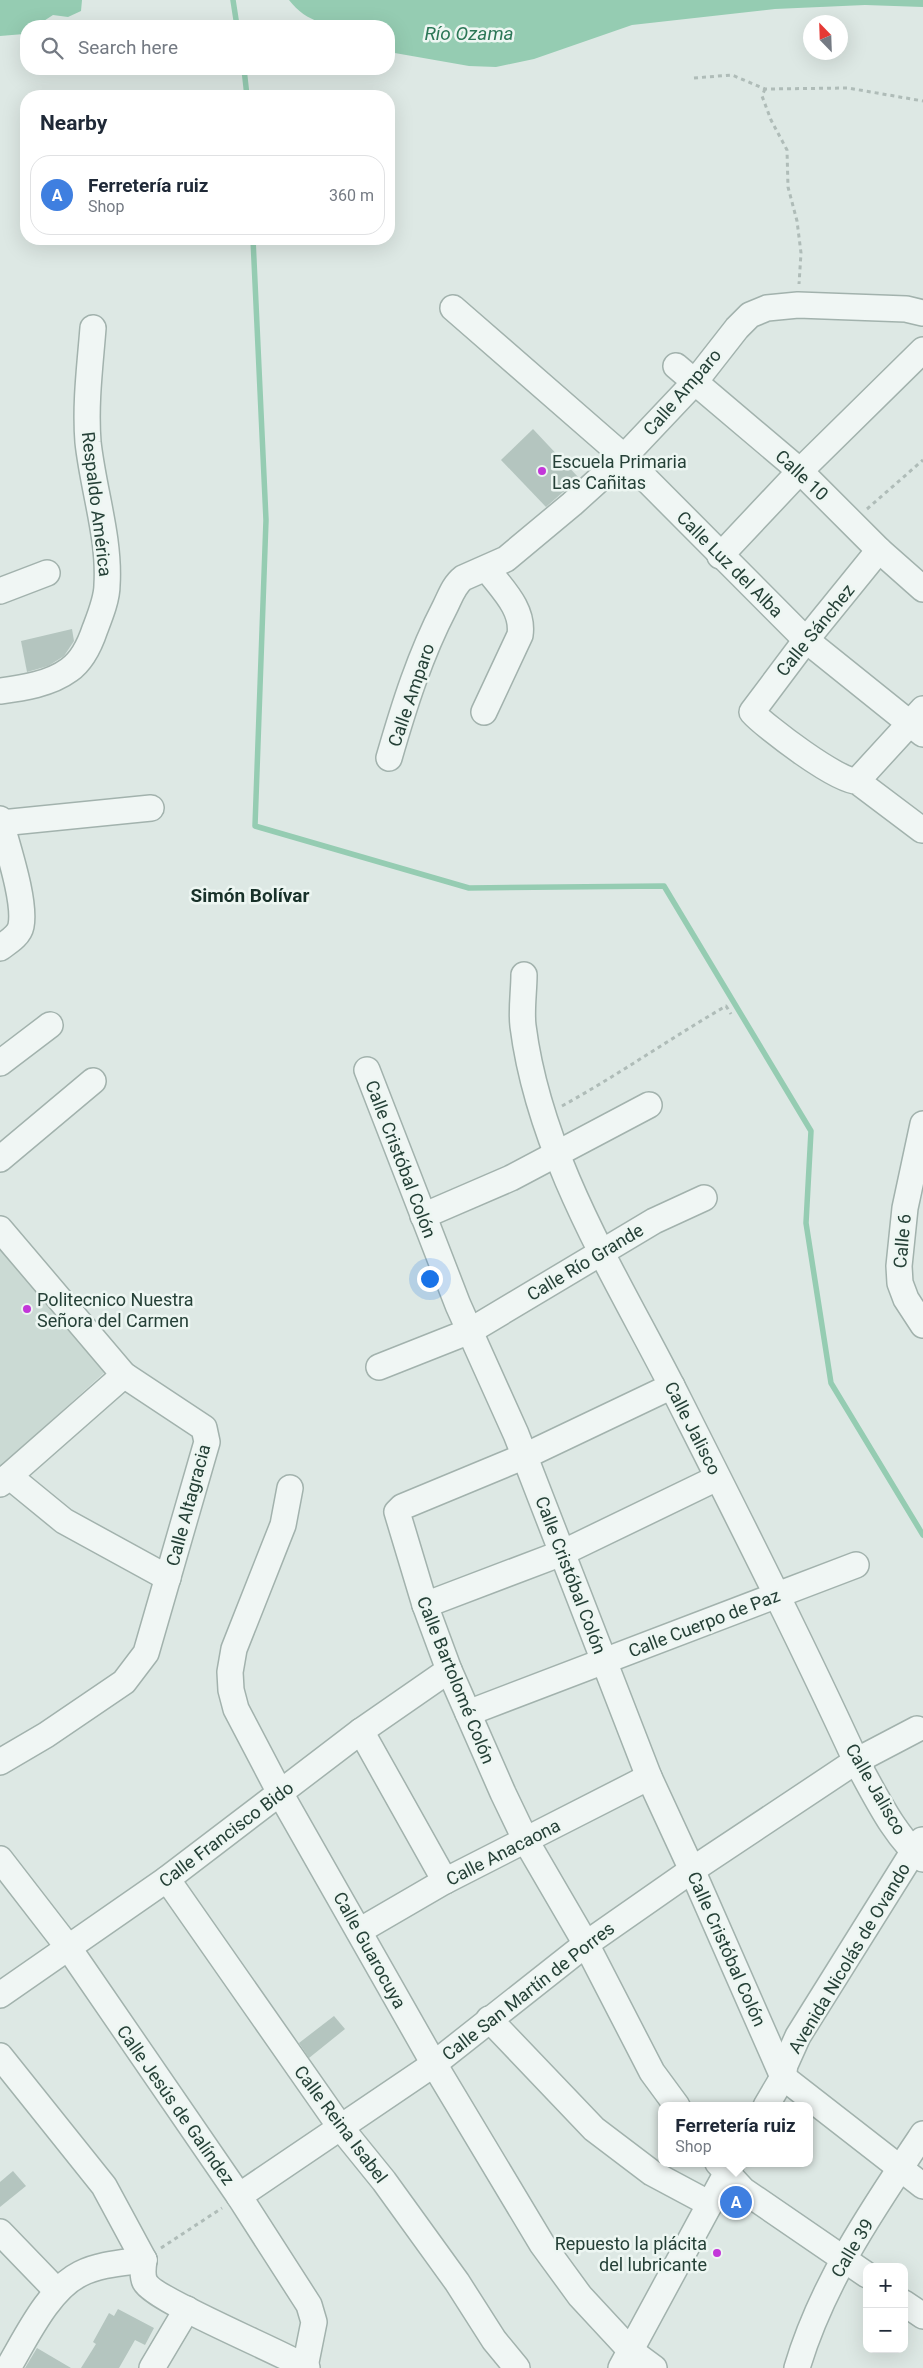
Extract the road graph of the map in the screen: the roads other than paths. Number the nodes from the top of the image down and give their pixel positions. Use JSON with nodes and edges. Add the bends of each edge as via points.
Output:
{"nodes":[{"id":1,"x":452,"y":308,"type":"dead end"},
{"id":2,"x":923,"y":313,"type":"edge"},
{"id":3,"x":93,"y":328,"type":"dead end"},
{"id":4,"x":923,"y":350,"type":"edge"},
{"id":5,"x":676,"y":366,"type":"dead end"},
{"id":6,"x":694,"y":383,"type":"junction"},
{"id":7,"x":624,"y":457,"type":"junction"},
{"id":8,"x":800,"y":471,"type":"junction"},
{"id":9,"x":879,"y":550,"type":"junction"},
{"id":10,"x":720,"y":556,"type":"junction"},
{"id":11,"x":487,"y":569,"type":"junction"},
{"id":12,"x":47,"y":573,"type":"dead end"},
{"id":13,"x":921,"y":584,"type":"edge"},
{"id":14,"x":0,"y":591,"type":"edge"},
{"id":15,"x":806,"y":640,"type":"junction"},
{"id":16,"x":0,"y":691,"type":"edge"},
{"id":17,"x":484,"y":712,"type":"dead end"},
{"id":18,"x":918,"y":722,"type":"edge"},
{"id":19,"x":389,"y":758,"type":"dead end"},
{"id":20,"x":857,"y":781,"type":"junction"},
{"id":21,"x":151,"y":808,"type":"dead end"},
{"id":22,"x":0,"y":821,"type":"edge"},
{"id":23,"x":921,"y":831,"type":"edge"},
{"id":24,"x":0,"y":948,"type":"edge"},
{"id":25,"x":524,"y":975,"type":"dead end"},
{"id":26,"x":50,"y":1025,"type":"dead end"},
{"id":27,"x":0,"y":1063,"type":"edge"},
{"id":28,"x":367,"y":1070,"type":"dead end"},
{"id":29,"x":93,"y":1081,"type":"dead end"},
{"id":30,"x":649,"y":1105,"type":"dead end"},
{"id":31,"x":923,"y":1124,"type":"edge"},
{"id":32,"x":556,"y":1153,"type":"junction"},
{"id":33,"x":0,"y":1159,"type":"edge"},
{"id":34,"x":704,"y":1198,"type":"dead end"},
{"id":35,"x":914,"y":1208,"type":"edge"},
{"id":36,"x":423,"y":1216,"type":"junction"},
{"id":37,"x":0,"y":1229,"type":"edge"},
{"id":38,"x":602,"y":1251,"type":"junction"},
{"id":39,"x":915,"y":1299,"type":"edge"},
{"id":40,"x":923,"y":1325,"type":"edge"},
{"id":41,"x":470,"y":1331,"type":"junction"},
{"id":42,"x":379,"y":1367,"type":"dead end"},
{"id":43,"x":124,"y":1375,"type":"junction"},
{"id":44,"x":672,"y":1386,"type":"junction"},
{"id":45,"x":525,"y":1456,"type":"junction"},
{"id":46,"x":718,"y":1478,"type":"junction"},
{"id":47,"x":4,"y":1480,"type":"edge"},
{"id":48,"x":290,"y":1488,"type":"dead end"},
{"id":49,"x":562,"y":1553,"type":"junction"},
{"id":50,"x":856,"y":1565,"type":"dead end"},
{"id":51,"x":168,"y":1578,"type":"junction"},
{"id":52,"x":776,"y":1595,"type":"junction"},
{"id":53,"x":425,"y":1605,"type":"junction"},
{"id":54,"x":604,"y":1662,"type":"junction"},
{"id":55,"x":450,"y":1670,"type":"junction"},
{"id":56,"x":468,"y":1713,"type":"junction"},
{"id":57,"x":917,"y":1729,"type":"dead end"},
{"id":58,"x":361,"y":1731,"type":"junction"},
{"id":59,"x":856,"y":1761,"type":"junction"},
{"id":60,"x":0,"y":1762,"type":"edge"},
{"id":61,"x":648,"y":1776,"type":"junction"},
{"id":62,"x":280,"y":1793,"type":"junction"},
{"id":63,"x":526,"y":1840,"type":"junction"},
{"id":64,"x":920,"y":1850,"type":"edge"},
{"id":65,"x":0,"y":1859,"type":"edge"},
{"id":66,"x":692,"y":1870,"type":"junction"},
{"id":67,"x":166,"y":1879,"type":"junction"},
{"id":68,"x":445,"y":1881,"type":"junction"},
{"id":69,"x":360,"y":1931,"type":"junction"},
{"id":70,"x":586,"y":1944,"type":"junction"},
{"id":71,"x":68,"y":1947,"type":"junction"},
{"id":72,"x":0,"y":1995,"type":"edge"},
{"id":73,"x":489,"y":2019,"type":"junction"},
{"id":74,"x":0,"y":2056,"type":"edge"},
{"id":75,"x":434,"y":2064,"type":"junction"},
{"id":76,"x":783,"y":2077,"type":"junction"},
{"id":77,"x":674,"y":2102,"type":"edge"},
{"id":78,"x":768,"y":2102,"type":"edge"},
{"id":79,"x":341,"y":2128,"type":"junction"},
{"id":80,"x":923,"y":2134,"type":"edge"},
{"id":81,"x":725,"y":2167,"type":"edge"},
{"id":82,"x":901,"y":2167,"type":"junction"},
{"id":83,"x":923,"y":2186,"type":"edge"},
{"id":84,"x":239,"y":2196,"type":"junction"},
{"id":85,"x":710,"y":2204,"type":"junction"},
{"id":86,"x":0,"y":2232,"type":"edge"},
{"id":87,"x":144,"y":2260,"type":"junction"},
{"id":88,"x":844,"y":2260,"type":"junction"},
{"id":89,"x":863,"y":2272,"type":"edge"},
{"id":90,"x":56,"y":2290,"type":"junction"},
{"id":91,"x":908,"y":2306,"type":"edge"},
{"id":92,"x":187,"y":2309,"type":"junction"},
{"id":93,"x":923,"y":2316,"type":"edge"},
{"id":94,"x":626,"y":2359,"type":"edge"},
{"id":95,"x":299,"y":2366,"type":"edge"},
{"id":96,"x":6,"y":2367,"type":"edge"},
{"id":97,"x":152,"y":2368,"type":"edge"},
{"id":98,"x":517,"y":2368,"type":"edge"},
{"id":99,"x":654,"y":2368,"type":"edge"},
{"id":100,"x":797,"y":2368,"type":"edge"}],
"edges":[{"from":1,"to":7,"type":"street","name":"Calle Luz del Alba"},
{"from":2,"to":6,"type":"street","name":"Calle Amparo","via":[[906,308],[798,305],[767,308],[750,315],[737,328]]},
{"from":3,"to":16,"type":"street","name":"Respaldo América","via":[[86,413],[108,586],[91,641],[80,660],[68,671],[36,685]]},
{"from":4,"to":8,"type":"street"},
{"from":5,"to":6,"type":"street","name":"Calle 10"},
{"from":6,"to":7,"type":"street","name":"Calle Amparo"},
{"from":6,"to":8,"type":"street","name":"Calle 10"},
{"from":7,"to":10,"type":"street","name":"Calle Luz del Alba"},
{"from":7,"to":11,"type":"street","name":"Calle Amparo","via":[[527,543]]},
{"from":8,"to":9,"type":"street","name":"Calle 10"},
{"from":8,"to":10,"type":"street"},
{"from":9,"to":13,"type":"street","name":"Calle 10"},
{"from":9,"to":15,"type":"street","name":"Calle Sánchez"},
{"from":10,"to":15,"type":"street","name":"Calle Luz del Alba"},
{"from":11,"to":17,"type":"street","via":[[518,612],[522,624],[520,635]]},
{"from":11,"to":19,"type":"street","name":"Calle Amparo","via":[[458,582],[439,618],[403,705]]},
{"from":12,"to":14,"type":"street"},
{"from":15,"to":18,"type":"street","name":"Calle Luz del Alba"},
{"from":15,"to":20,"type":"street","name":"Calle Sánchez","via":[[752,710],[821,765]]},
{"from":18,"to":20,"type":"street"},
{"from":20,"to":23,"type":"street"},
{"from":21,"to":22,"type":"street"},
{"from":22,"to":24,"type":"street","via":[[17,882],[21,915],[21,927],[15,937]]},
{"from":25,"to":32,"type":"street","name":"Calle Jalisco","via":[[523,1025],[542,1117]]},
{"from":26,"to":27,"type":"street"},
{"from":28,"to":36,"type":"street","name":"Calle Cristóbal Colón"},
{"from":29,"to":33,"type":"street"},
{"from":30,"to":32,"type":"street"},
{"from":31,"to":35,"type":"street","name":"Calle 6"},
{"from":32,"to":36,"type":"street","via":[[511,1178]]},
{"from":32,"to":38,"type":"street","name":"Calle Jalisco"},
{"from":34,"to":38,"type":"street","name":"Calle Río Grande","via":[[654,1221]]},
{"from":35,"to":39,"type":"street","name":"Calle 6","via":[[899,1266],[900,1283]]},
{"from":36,"to":41,"type":"street","name":"Calle Cristóbal Colón"},
{"from":37,"to":43,"type":"street","name":"Calle Altagracia"},
{"from":38,"to":41,"type":"street","name":"Calle Río Grande"},
{"from":38,"to":44,"type":"street","name":"Calle Jalisco"},
{"from":39,"to":40,"type":"street","name":"Calle 6"},
{"from":41,"to":42,"type":"street","name":"Calle Río Grande"},
{"from":41,"to":45,"type":"street","name":"Calle Cristóbal Colón"},
{"from":43,"to":47,"type":"street"},
{"from":43,"to":51,"type":"street","name":"Calle Altagracia","via":[[204,1428],[207,1435]]},
{"from":44,"to":45,"type":"street","name":"Calle Bartolomé Colón"},
{"from":44,"to":46,"type":"street","name":"Calle Jalisco"},
{"from":45,"to":49,"type":"street","name":"Calle Cristóbal Colón"},
{"from":45,"to":53,"type":"street","name":"Calle Bartolomé Colón","via":[[402,1507],[398,1512]]},
{"from":46,"to":49,"type":"street"},
{"from":46,"to":52,"type":"street","name":"Calle Jalisco"},
{"from":47,"to":51,"type":"street","via":[[64,1521]]},
{"from":48,"to":62,"type":"street","name":"Calle Guarocuya","via":[[284,1525],[234,1649],[230,1672],[236,1708]]},
{"from":49,"to":53,"type":"street"},
{"from":49,"to":54,"type":"street","name":"Calle Cristóbal Colón"},
{"from":50,"to":52,"type":"street","name":"Calle Cuerpo de Paz"},
{"from":51,"to":60,"type":"street","name":"Calle Altagracia","via":[[146,1653],[124,1682]]},
{"from":52,"to":54,"type":"street","name":"Calle Cuerpo de Paz"},
{"from":52,"to":59,"type":"street","name":"Calle Jalisco"},
{"from":53,"to":55,"type":"street","name":"Calle Bartolomé Colón"},
{"from":54,"to":56,"type":"street","name":"Calle Cuerpo de Paz"},
{"from":54,"to":61,"type":"street","name":"Calle Cristóbal Colón"},
{"from":55,"to":56,"type":"street","name":"Calle Bartolomé Colón"},
{"from":55,"to":58,"type":"street","name":"Calle Francisco Bido"},
{"from":56,"to":63,"type":"street","name":"Calle Bartolomé Colón"},
{"from":57,"to":59,"type":"street","name":"Calle San Martín de Porres"},
{"from":58,"to":62,"type":"street","name":"Calle Francisco Bido"},
{"from":58,"to":68,"type":"street"},
{"from":59,"to":64,"type":"street","name":"Calle Jalisco","via":[[888,1815]]},
{"from":59,"to":66,"type":"street","name":"Calle San Martín de Porres"},
{"from":61,"to":63,"type":"street","name":"Calle Anacaona"},
{"from":61,"to":66,"type":"street","name":"Calle Cristóbal Colón"},
{"from":62,"to":67,"type":"street","name":"Calle Francisco Bido"},
{"from":62,"to":69,"type":"street","name":"Calle Guarocuya"},
{"from":63,"to":68,"type":"street","name":"Calle Anacaona"},
{"from":63,"to":70,"type":"street","name":"Calle Bartolomé Colón"},
{"from":64,"to":76,"type":"street","name":"Avenida Nicolás de Ovando","via":[[798,2036]]},
{"from":65,"to":71,"type":"street","name":"Calle Jesús de Galíndez"},
{"from":66,"to":70,"type":"street","name":"Calle San Martín de Porres"},
{"from":66,"to":76,"type":"street","name":"Calle Cristóbal Colón"},
{"from":67,"to":71,"type":"street","name":"Calle Francisco Bido"},
{"from":67,"to":79,"type":"street","name":"Calle Reina Isabel"},
{"from":68,"to":69,"type":"street","name":"Calle Anacaona"},
{"from":69,"to":75,"type":"street","name":"Calle Guarocuya"},
{"from":70,"to":73,"type":"street","name":"Calle San Martín de Porres"},
{"from":70,"to":77,"type":"street","name":"Calle Bartolomé Colón","via":[[652,2072]]},
{"from":71,"to":72,"type":"street","name":"Calle Francisco Bido"},
{"from":71,"to":84,"type":"street","name":"Calle Jesús de Galíndez"},
{"from":73,"to":75,"type":"street","name":"Calle San Martín de Porres"},
{"from":73,"to":85,"type":"street","via":[[594,2129],[652,2173]]},
{"from":74,"to":87,"type":"street","via":[[104,2186]]},
{"from":75,"to":79,"type":"street","name":"Calle San Martín de Porres"},
{"from":75,"to":94,"type":"street","name":"Calle Guarocuya","via":[[542,2244]]},
{"from":76,"to":78,"type":"street","name":"Avenida Nicolás de Ovando"},
{"from":76,"to":82,"type":"street"},
{"from":79,"to":84,"type":"street","name":"Calle San Martín de Porres"},
{"from":79,"to":98,"type":"street","name":"Calle Reina Isabel","via":[[395,2197]]},
{"from":80,"to":82,"type":"street","name":"Calle 39"},
{"from":81,"to":85,"type":"street"},
{"from":81,"to":88,"type":"street","via":[[743,2190]]},
{"from":82,"to":83,"type":"street"},
{"from":82,"to":88,"type":"street","name":"Calle 39"},
{"from":84,"to":95,"type":"street","name":"Calle Jesús de Galíndez","via":[[309,2305],[314,2322]]},
{"from":85,"to":94,"type":"street"},
{"from":86,"to":90,"type":"street"},
{"from":87,"to":90,"type":"street","via":[[102,2266],[80,2274]]},
{"from":87,"to":92,"type":"street","via":[[143,2274],[149,2287]]},
{"from":88,"to":89,"type":"street"},
{"from":88,"to":100,"type":"street","name":"Calle 39","via":[[810,2327]]},
{"from":90,"to":96,"type":"street"},
{"from":91,"to":93,"type":"street"},
{"from":92,"to":95,"type":"street"},
{"from":92,"to":97,"type":"street"},
{"from":94,"to":99,"type":"street","name":"Calle Guarocuya"}]}
